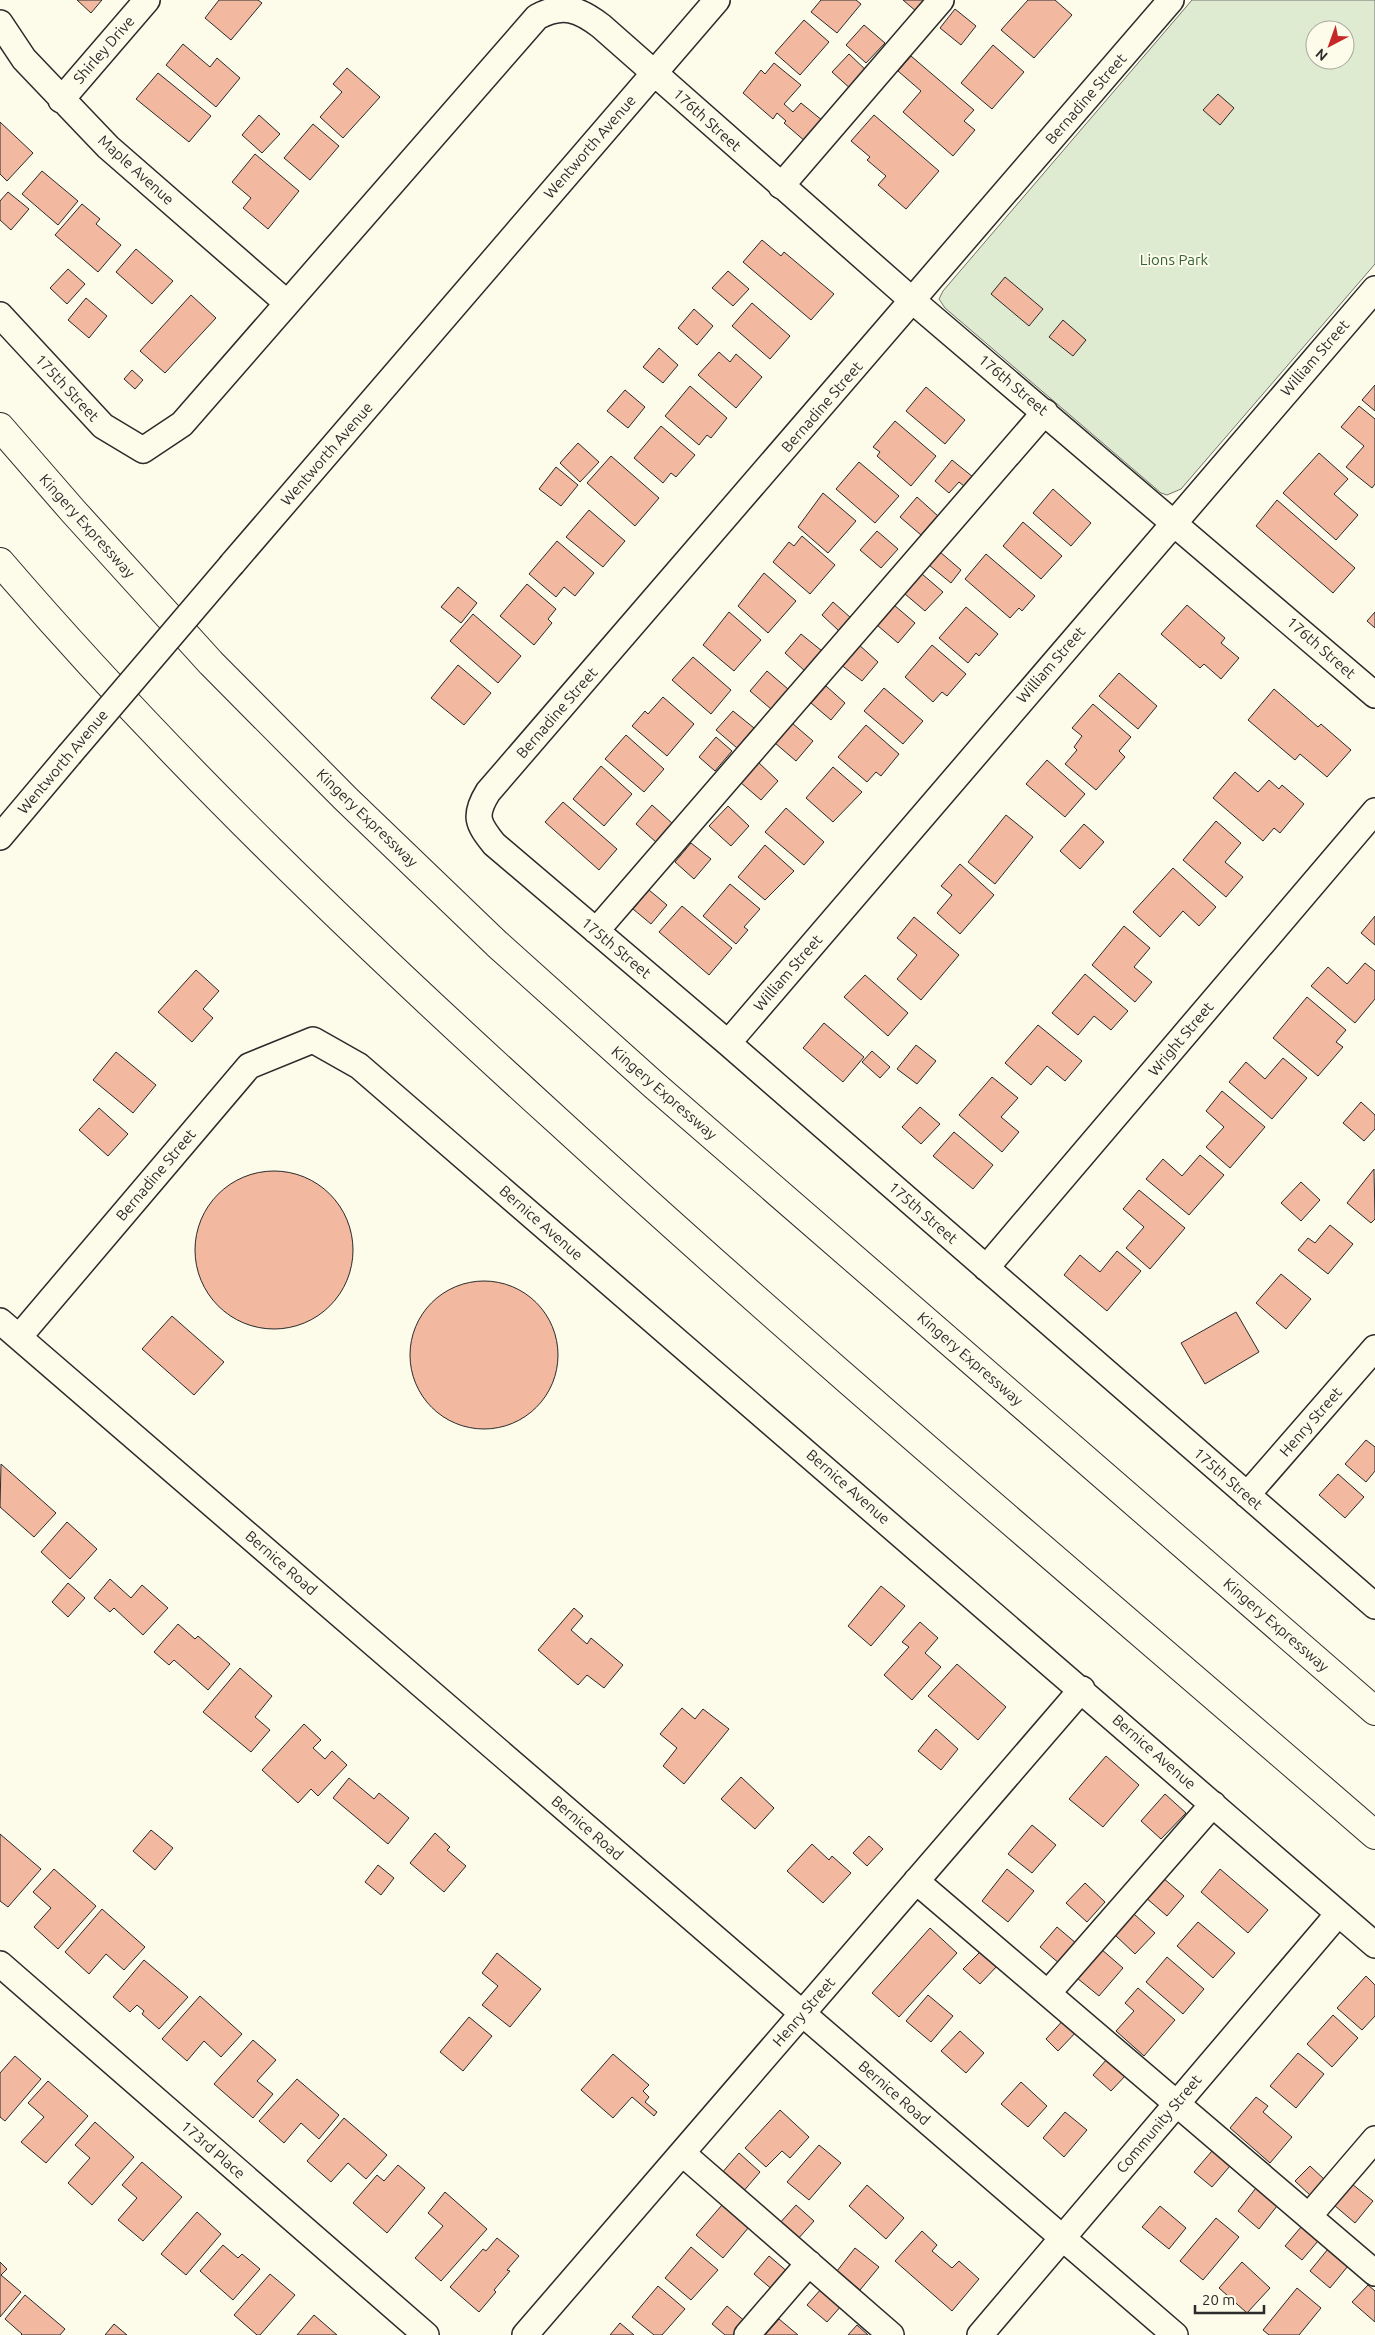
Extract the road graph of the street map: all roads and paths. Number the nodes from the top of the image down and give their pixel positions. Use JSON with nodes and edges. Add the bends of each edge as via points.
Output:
{"nodes":[{"id":1,"x":147,"y":0,"type":"edge"},
{"id":2,"x":717,"y":0,"type":"edge"},
{"id":3,"x":941,"y":0,"type":"edge"},
{"id":4,"x":1171,"y":0,"type":"edge"},
{"id":5,"x":0,"y":23,"type":"edge"},
{"id":6,"x":654,"y":73,"type":"junction"},
{"id":7,"x":61,"y":100,"type":"junction"},
{"id":8,"x":781,"y":186,"type":"junction"},
{"id":9,"x":1375,"y":288,"type":"edge"},
{"id":10,"x":913,"y":301,"type":"junction"},
{"id":11,"x":287,"y":303,"type":"junction"},
{"id":12,"x":0,"y":315,"type":"edge"},
{"id":13,"x":1045,"y":412,"type":"junction"},
{"id":14,"x":0,"y":427,"type":"edge"},
{"id":15,"x":1174,"y":522,"type":"junction"},
{"id":16,"x":0,"y":562,"type":"edge"},
{"id":17,"x":1375,"y":695,"type":"edge"},
{"id":18,"x":1375,"y":811,"type":"edge"},
{"id":19,"x":478,"y":816,"type":"joint"},
{"id":20,"x":0,"y":837,"type":"edge"},
{"id":21,"x":596,"y":931,"type":"junction"},
{"id":22,"x":313,"y":1040,"type":"joint"},
{"id":23,"x":728,"y":1043,"type":"junction"},
{"id":24,"x":986,"y":1268,"type":"junction"},
{"id":25,"x":0,"y":1321,"type":"edge"},
{"id":26,"x":19,"y":1337,"type":"junction"},
{"id":27,"x":1375,"y":1348,"type":"edge"},
{"id":28,"x":1247,"y":1495,"type":"junction"},
{"id":29,"x":1375,"y":1606,"type":"edge"},
{"id":30,"x":1082,"y":1689,"type":"junction"},
{"id":31,"x":1375,"y":1711,"type":"edge"},
{"id":32,"x":1213,"y":1804,"type":"junction"},
{"id":33,"x":1375,"y":1835,"type":"edge"},
{"id":34,"x":916,"y":1881,"type":"junction"},
{"id":35,"x":1338,"y":1914,"type":"junction"},
{"id":36,"x":1375,"y":1944,"type":"edge"},
{"id":37,"x":0,"y":1964,"type":"edge"},
{"id":38,"x":1048,"y":1993,"type":"junction"},
{"id":39,"x":802,"y":2014,"type":"junction"},
{"id":40,"x":1177,"y":2103,"type":"junction"},
{"id":41,"x":1375,"y":2139,"type":"edge"},
{"id":42,"x":682,"y":2153,"type":"junction"},
{"id":43,"x":1309,"y":2216,"type":"junction"},
{"id":44,"x":1062,"y":2238,"type":"junction"},
{"id":45,"x":808,"y":2263,"type":"junction"},
{"id":46,"x":1375,"y":2273,"type":"edge"},
{"id":47,"x":426,"y":2335,"type":"edge"},
{"id":48,"x":525,"y":2335,"type":"edge"},
{"id":49,"x":748,"y":2335,"type":"edge"},
{"id":50,"x":891,"y":2335,"type":"edge"},
{"id":51,"x":980,"y":2335,"type":"edge"},
{"id":52,"x":1175,"y":2335,"type":"edge"}],
"edges":[{"from":1,"to":7,"type":"street","name":"Shirley Drive"},
{"from":2,"to":6,"type":"street","name":"Wentworth Avenue"},
{"from":3,"to":8,"type":"street"},
{"from":4,"to":10,"type":"street","name":"Bernadine Street"},
{"from":5,"to":7,"type":"street","name":"Maple Avenue","via":[[24,59]]},
{"from":6,"to":8,"type":"street","name":"176th Street"},
{"from":6,"to":11,"type":"street","via":[[601,26],[576,10],[561,8],[537,16]]},
{"from":6,"to":20,"type":"street","name":"Wentworth Avenue","bridge":true},
{"from":7,"to":11,"type":"street","name":"Maple Avenue","via":[[108,147]]},
{"from":8,"to":10,"type":"street","name":"176th Street"},
{"from":9,"to":15,"type":"street","name":"William Street"},
{"from":10,"to":13,"type":"street","name":"176th Street"},
{"from":10,"to":19,"type":"street","name":"Bernadine Street","via":[[488,792]]},
{"from":11,"to":12,"type":"street","name":"175th Street","via":[[182,424],[143,450],[103,426]]},
{"from":13,"to":15,"type":"street","name":"176th Street"},
{"from":13,"to":21,"type":"street"},
{"from":14,"to":31,"type":"highway","name":"Kingery Expressway","via":[[211,663],[497,944],[654,1085]]},
{"from":15,"to":17,"type":"street","name":"176th Street"},
{"from":15,"to":23,"type":"street","name":"William Street"},
{"from":16,"to":33,"type":"highway","via":[[70,641],[216,793],[459,1031],[727,1274]]},
{"from":18,"to":24,"type":"street","name":"Wright Street"},
{"from":19,"to":21,"type":"street","name":"175th Street","via":[[481,828],[494,844]]},
{"from":21,"to":23,"type":"street","name":"175th Street"},
{"from":22,"to":26,"type":"street","name":"Bernadine Street","via":[[249,1066]]},
{"from":22,"to":30,"type":"street","name":"Bernice Avenue","via":[[359,1066]]},
{"from":23,"to":24,"type":"street","name":"175th Street"},
{"from":24,"to":28,"type":"street","name":"175th Street"},
{"from":25,"to":26,"type":"street","name":"Bernice Road"},
{"from":26,"to":39,"type":"street","name":"Bernice Road"},
{"from":27,"to":28,"type":"street","name":"Henry Street"},
{"from":28,"to":29,"type":"street","name":"175th Street"},
{"from":30,"to":32,"type":"street","name":"Bernice Avenue"},
{"from":30,"to":34,"type":"street","name":"Henry Street"},
{"from":32,"to":35,"type":"street","name":"Bernice Avenue"},
{"from":32,"to":38,"type":"street"},
{"from":34,"to":38,"type":"street"},
{"from":34,"to":39,"type":"street","name":"Henry Street"},
{"from":35,"to":36,"type":"street","name":"Bernice Avenue"},
{"from":35,"to":40,"type":"street","name":"Community Street"},
{"from":37,"to":47,"type":"street","name":"173rd Place"},
{"from":38,"to":40,"type":"street"},
{"from":39,"to":42,"type":"street","name":"Henry Street"},
{"from":39,"to":44,"type":"street","name":"Bernice Road"},
{"from":40,"to":43,"type":"street"},
{"from":40,"to":44,"type":"street","name":"Community Street"},
{"from":41,"to":43,"type":"street"},
{"from":42,"to":45,"type":"street"},
{"from":42,"to":48,"type":"street","name":"Henry Street"},
{"from":43,"to":46,"type":"street"},
{"from":44,"to":51,"type":"street","name":"Community Street"},
{"from":44,"to":52,"type":"street","name":"Bernice Road"},
{"from":45,"to":49,"type":"street"},
{"from":45,"to":50,"type":"street"}]}
